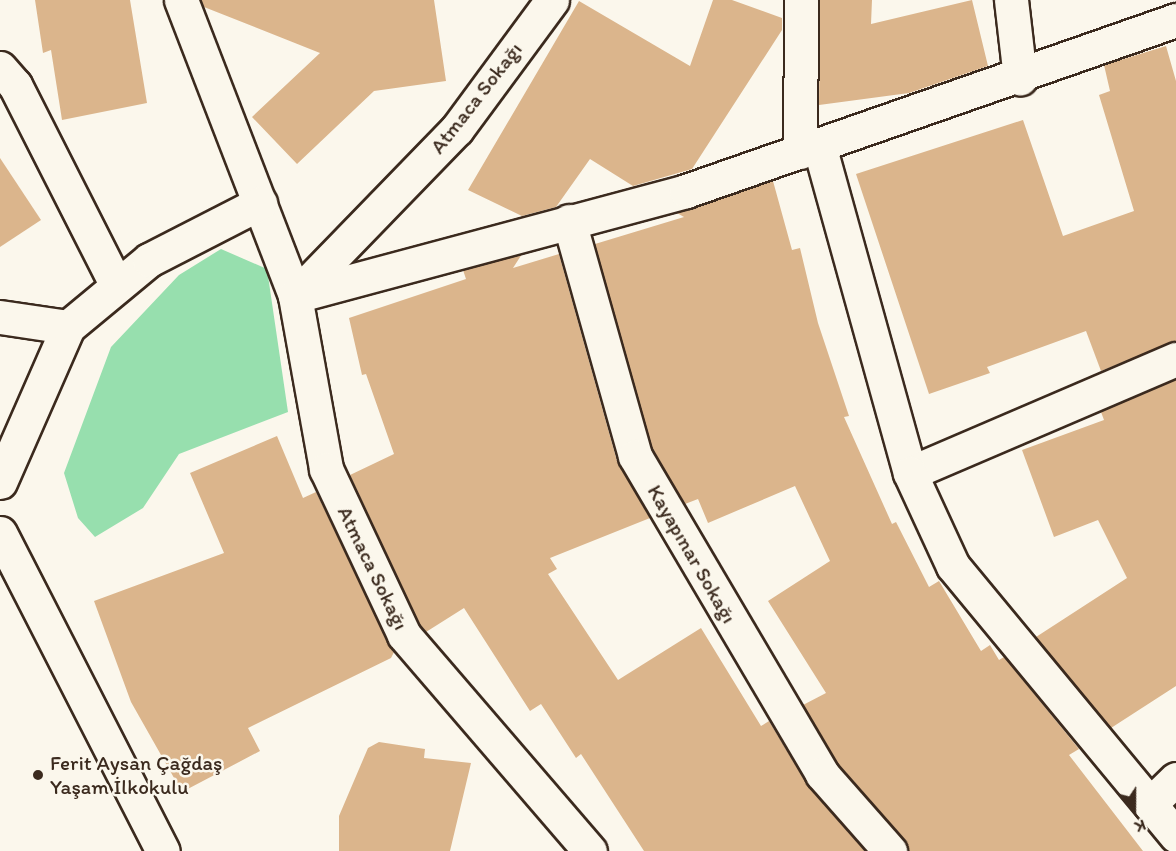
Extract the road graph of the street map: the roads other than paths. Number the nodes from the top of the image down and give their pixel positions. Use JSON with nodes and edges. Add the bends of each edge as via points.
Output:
{"nodes":[{"id":1,"x":181,"y":0,"type":"edge"},
{"id":2,"x":552,"y":0,"type":"edge"},
{"id":3,"x":801,"y":0,"type":"edge"},
{"id":4,"x":1011,"y":0,"type":"edge"},
{"id":5,"x":1176,"y":20,"type":"edge"},
{"id":6,"x":0,"y":68,"type":"edge"},
{"id":7,"x":1020,"y":78,"type":"junction"},
{"id":8,"x":810,"y":148,"type":"junction"},
{"id":9,"x":260,"y":203,"type":"junction"},
{"id":10,"x":570,"y":221,"type":"junction"},
{"id":11,"x":117,"y":286,"type":"junction"},
{"id":12,"x":295,"y":296,"type":"junction"},
{"id":13,"x":0,"y":317,"type":"edge"},
{"id":14,"x":68,"y":327,"type":"junction"},
{"id":15,"x":1176,"y":359,"type":"edge"},
{"id":16,"x":910,"y":473,"type":"junction"},
{"id":17,"x":0,"y":482,"type":"edge"},
{"id":18,"x":0,"y":533,"type":"edge"},
{"id":19,"x":8,"y":567,"type":"edge"},
{"id":20,"x":1176,"y":779,"type":"edge"},
{"id":21,"x":1150,"y":804,"type":"junction"},
{"id":22,"x":1176,"y":836,"type":"edge"},
{"id":23,"x":163,"y":851,"type":"edge"},
{"id":24,"x":590,"y":851,"type":"edge"},
{"id":25,"x":890,"y":851,"type":"edge"}],
"edges":[{"from":1,"to":9,"type":"street","name":"Atmaca Sokağı"},
{"from":2,"to":12,"type":"street","name":"Atmaca Sokağı","via":[[457,129]]},
{"from":3,"to":8,"type":"street"},
{"from":4,"to":7,"type":"street"},
{"from":5,"to":7,"type":"street"},
{"from":6,"to":11,"type":"street","via":[[15,85]]},
{"from":7,"to":8,"type":"street"},
{"from":8,"to":10,"type":"street","via":[[686,191]]},
{"from":8,"to":16,"type":"street"},
{"from":9,"to":11,"type":"street","via":[[149,260]]},
{"from":9,"to":12,"type":"street","name":"Atmaca Sokağı"},
{"from":10,"to":12,"type":"street"},
{"from":10,"to":25,"type":"street","name":"Kayapınar Sokağı","via":[[635,456],[822,774]]},
{"from":11,"to":14,"type":"street"},
{"from":12,"to":24,"type":"street","name":"Atmaca Sokağı","via":[[326,469],[404,635]]},
{"from":13,"to":14,"type":"street"},
{"from":14,"to":17,"type":"street"},
{"from":15,"to":16,"type":"street"},
{"from":16,"to":21,"type":"street","via":[[952,566]]},
{"from":18,"to":19,"type":"street"},
{"from":19,"to":23,"type":"street"},
{"from":20,"to":21,"type":"street"},
{"from":21,"to":22,"type":"street"}]}
